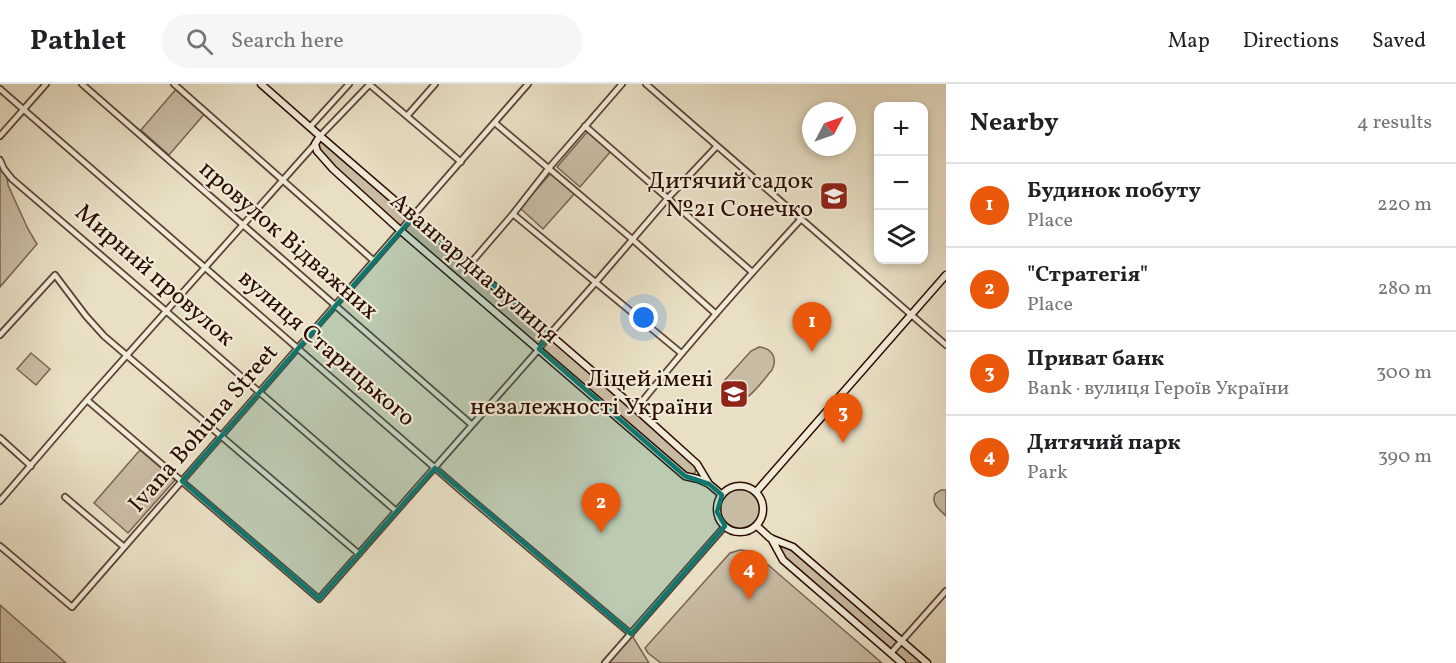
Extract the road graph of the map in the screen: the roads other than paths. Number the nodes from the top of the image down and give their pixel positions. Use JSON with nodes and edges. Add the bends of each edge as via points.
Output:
{"nodes":[{"id":1,"x":46,"y":84,"type":"edge"},
{"id":2,"x":81,"y":84,"type":"edge"},
{"id":3,"x":174,"y":84,"type":"edge"},
{"id":4,"x":261,"y":84,"type":"edge"},
{"id":5,"x":349,"y":84,"type":"edge"},
{"id":6,"x":369,"y":84,"type":"edge"},
{"id":7,"x":435,"y":84,"type":"edge"},
{"id":8,"x":528,"y":84,"type":"edge"},
{"id":9,"x":622,"y":84,"type":"edge"},
{"id":10,"x":646,"y":84,"type":"edge"},
{"id":11,"x":0,"y":89,"type":"edge"},
{"id":12,"x":23,"y":110,"type":"junction"},
{"id":13,"x":407,"y":116,"type":"junction"},
{"id":14,"x":495,"y":123,"type":"junction"},
{"id":15,"x":585,"y":126,"type":"junction"},
{"id":16,"x":310,"y":127,"type":"junction"},
{"id":17,"x":0,"y":136,"type":"edge"},
{"id":18,"x":320,"y":136,"type":"junction"},
{"id":19,"x":315,"y":144,"type":"junction"},
{"id":20,"x":717,"y":146,"type":"junction"},
{"id":21,"x":0,"y":160,"type":"edge"},
{"id":22,"x":461,"y":162,"type":"junction"},
{"id":23,"x":549,"y":168,"type":"junction"},
{"id":24,"x":282,"y":180,"type":"junction"},
{"id":25,"x":668,"y":198,"type":"junction"},
{"id":26,"x":513,"y":213,"type":"junction"},
{"id":27,"x":414,"y":216,"type":"junction"},
{"id":28,"x":801,"y":219,"type":"junction"},
{"id":29,"x":243,"y":225,"type":"junction"},
{"id":30,"x":401,"y":231,"type":"junction"},
{"id":31,"x":632,"y":239,"type":"junction"},
{"id":32,"x":374,"y":261,"type":"junction"},
{"id":33,"x":470,"y":264,"type":"junction"},
{"id":34,"x":205,"y":267,"type":"junction"},
{"id":35,"x":752,"y":272,"type":"junction"},
{"id":36,"x":946,"y":275,"type":"edge"},
{"id":37,"x":596,"y":282,"type":"junction"},
{"id":38,"x":335,"y":306,"type":"junction"},
{"id":39,"x":166,"y":311,"type":"junction"},
{"id":40,"x":716,"y":314,"type":"junction"},
{"id":41,"x":911,"y":315,"type":"junction"},
{"id":42,"x":550,"y":334,"type":"junction"},
{"id":43,"x":0,"y":335,"type":"edge"},
{"id":44,"x":946,"y":345,"type":"edge"},
{"id":45,"x":298,"y":348,"type":"junction"},
{"id":46,"x":539,"y":349,"type":"junction"},
{"id":47,"x":681,"y":353,"type":"junction"},
{"id":48,"x":127,"y":355,"type":"junction"},
{"id":49,"x":260,"y":392,"type":"junction"},
{"id":50,"x":87,"y":400,"type":"junction"},
{"id":51,"x":636,"y":409,"type":"junction"},
{"id":52,"x":472,"y":426,"type":"junction"},
{"id":53,"x":221,"y":436,"type":"junction"},
{"id":54,"x":0,"y":438,"type":"edge"},
{"id":55,"x":31,"y":466,"type":"junction"},
{"id":56,"x":435,"y":468,"type":"junction"},
{"id":57,"x":182,"y":481,"type":"junction"},
{"id":58,"x":709,"y":484,"type":"junction"},
{"id":59,"x":756,"y":492,"type":"junction"},
{"id":60,"x":722,"y":495,"type":"junction"},
{"id":61,"x":65,"y":496,"type":"dead end"},
{"id":62,"x":0,"y":501,"type":"edge"},
{"id":63,"x":396,"y":511,"type":"junction"},
{"id":64,"x":725,"y":526,"type":"junction"},
{"id":65,"x":756,"y":526,"type":"junction"},
{"id":66,"x":771,"y":538,"type":"junction"},
{"id":67,"x":0,"y":546,"type":"edge"},
{"id":68,"x":124,"y":548,"type":"junction"},
{"id":69,"x":359,"y":554,"type":"junction"},
{"id":70,"x":946,"y":591,"type":"edge"},
{"id":71,"x":631,"y":634,"type":"junction"},
{"id":72,"x":901,"y":641,"type":"junction"},
{"id":73,"x":891,"y":653,"type":"junction"},
{"id":74,"x":605,"y":663,"type":"edge"},
{"id":75,"x":902,"y":663,"type":"edge"},
{"id":76,"x":927,"y":663,"type":"edge"}],
"edges":[{"from":1,"to":12,"type":"street"},
{"from":2,"to":29,"type":"street","name":"провулок Відважних"},
{"from":3,"to":24,"type":"street"},
{"from":4,"to":16,"type":"street","name":"Авангардна вулиця"},
{"from":5,"to":16,"type":"street"},
{"from":6,"to":13,"type":"street"},
{"from":6,"to":18,"type":"street"},
{"from":7,"to":13,"type":"street"},
{"from":8,"to":14,"type":"street","name":"Ivana Bohuna Street"},
{"from":9,"to":15,"type":"street"},
{"from":10,"to":20,"type":"street"},
{"from":11,"to":12,"type":"street","name":"вулиця Старицького"},
{"from":12,"to":17,"type":"street"},
{"from":12,"to":34,"type":"street","name":"вулиця Старицького"},
{"from":13,"to":22,"type":"street"},
{"from":14,"to":22,"type":"street","name":"Ivana Bohuna Street"},
{"from":14,"to":23,"type":"street"},
{"from":15,"to":23,"type":"street"},
{"from":15,"to":25,"type":"street"},
{"from":16,"to":18,"type":"street","name":"Авангардна вулиця"},
{"from":18,"to":19,"type":"street"},
{"from":18,"to":27,"type":"street","name":"Авангардна вулиця"},
{"from":19,"to":24,"type":"street"},
{"from":19,"to":30,"type":"street","name":"Авангардна вулиця","via":[[333,169]]},
{"from":20,"to":25,"type":"street"},
{"from":20,"to":28,"type":"street"},
{"from":21,"to":39,"type":"street","name":"Мирний провулок","via":[[12,178]]},
{"from":22,"to":27,"type":"street","name":"Ivana Bohuna Street"},
{"from":23,"to":26,"type":"street"},
{"from":23,"to":31,"type":"street"},
{"from":24,"to":29,"type":"street"},
{"from":24,"to":32,"type":"street"},
{"from":25,"to":31,"type":"street"},
{"from":25,"to":35,"type":"street"},
{"from":26,"to":33,"type":"street"},
{"from":26,"to":37,"type":"street"},
{"from":27,"to":30,"type":"street","name":"Ivana Bohuna Street"},
{"from":27,"to":33,"type":"street","name":"Авангардна вулиця"},
{"from":28,"to":35,"type":"street"},
{"from":28,"to":41,"type":"street"},
{"from":29,"to":34,"type":"street"},
{"from":29,"to":38,"type":"street","name":"провулок Відважних"},
{"from":30,"to":32,"type":"street","name":"Ivana Bohuna Street"},
{"from":30,"to":46,"type":"street","name":"Авангардна вулиця"},
{"from":31,"to":37,"type":"street"},
{"from":31,"to":40,"type":"street"},
{"from":32,"to":38,"type":"street","name":"Ivana Bohuna Street"},
{"from":33,"to":42,"type":"street","name":"Авангардна вулиця"},
{"from":34,"to":39,"type":"street"},
{"from":34,"to":45,"type":"street","name":"вулиця Старицького"},
{"from":35,"to":40,"type":"street"},
{"from":36,"to":41,"type":"street"},
{"from":37,"to":42,"type":"street"},
{"from":37,"to":47,"type":"street"},
{"from":38,"to":45,"type":"street","name":"Ivana Bohuna Street"},
{"from":38,"to":52,"type":"street","name":"провулок Відважних"},
{"from":39,"to":48,"type":"street"},
{"from":39,"to":49,"type":"street","name":"Мирний провулок"},
{"from":40,"to":47,"type":"street"},
{"from":41,"to":44,"type":"street"},
{"from":41,"to":59,"type":"street"},
{"from":42,"to":46,"type":"street"},
{"from":42,"to":51,"type":"street","name":"Авангардна вулиця"},
{"from":43,"to":48,"type":"street","via":[[55,275],[86,316]]},
{"from":45,"to":49,"type":"street","name":"Ivana Bohuna Street"},
{"from":45,"to":56,"type":"street","name":"вулиця Старицького"},
{"from":46,"to":52,"type":"street"},
{"from":46,"to":58,"type":"street","name":"Авангардна вулиця","via":[[685,476]]},
{"from":47,"to":51,"type":"street"},
{"from":48,"to":50,"type":"street"},
{"from":48,"to":53,"type":"street"},
{"from":49,"to":53,"type":"street","name":"Ivana Bohuna Street"},
{"from":49,"to":63,"type":"street","name":"Мирний провулок"},
{"from":50,"to":55,"type":"street"},
{"from":50,"to":57,"type":"street"},
{"from":51,"to":58,"type":"street","name":"Авангардна вулиця","via":[[697,464]]},
{"from":52,"to":56,"type":"street"},
{"from":53,"to":57,"type":"street","name":"Ivana Bohuna Street"},
{"from":53,"to":69,"type":"street"},
{"from":54,"to":55,"type":"street"},
{"from":55,"to":62,"type":"street"},
{"from":56,"to":63,"type":"street"},
{"from":56,"to":71,"type":"street","name":"вулиця Старицького"},
{"from":57,"to":68,"type":"street","name":"Ivana Bohuna Street"},
{"from":57,"to":69,"type":"street","via":[[319,598]]},
{"from":58,"to":60,"type":"street","name":"Авангардна вулиця"},
{"from":59,"to":60,"type":"street","via":[[736,487]]},
{"from":59,"to":65,"type":"street","via":[[763,506]]},
{"from":60,"to":64,"type":"street","via":[[717,512]]},
{"from":61,"to":68,"type":"street"},
{"from":63,"to":69,"type":"street"},
{"from":64,"to":65,"type":"street","via":[[741,532]]},
{"from":64,"to":71,"type":"street"},
{"from":65,"to":66,"type":"street"},
{"from":66,"to":72,"type":"street","via":[[793,547]]},
{"from":66,"to":73,"type":"street","via":[[783,560]]},
{"from":67,"to":68,"type":"street","name":"Ivana Bohuna Street","via":[[72,607]]},
{"from":70,"to":72,"type":"street"},
{"from":71,"to":74,"type":"street"},
{"from":72,"to":73,"type":"street"},
{"from":72,"to":76,"type":"street"},
{"from":73,"to":75,"type":"street"}]}
